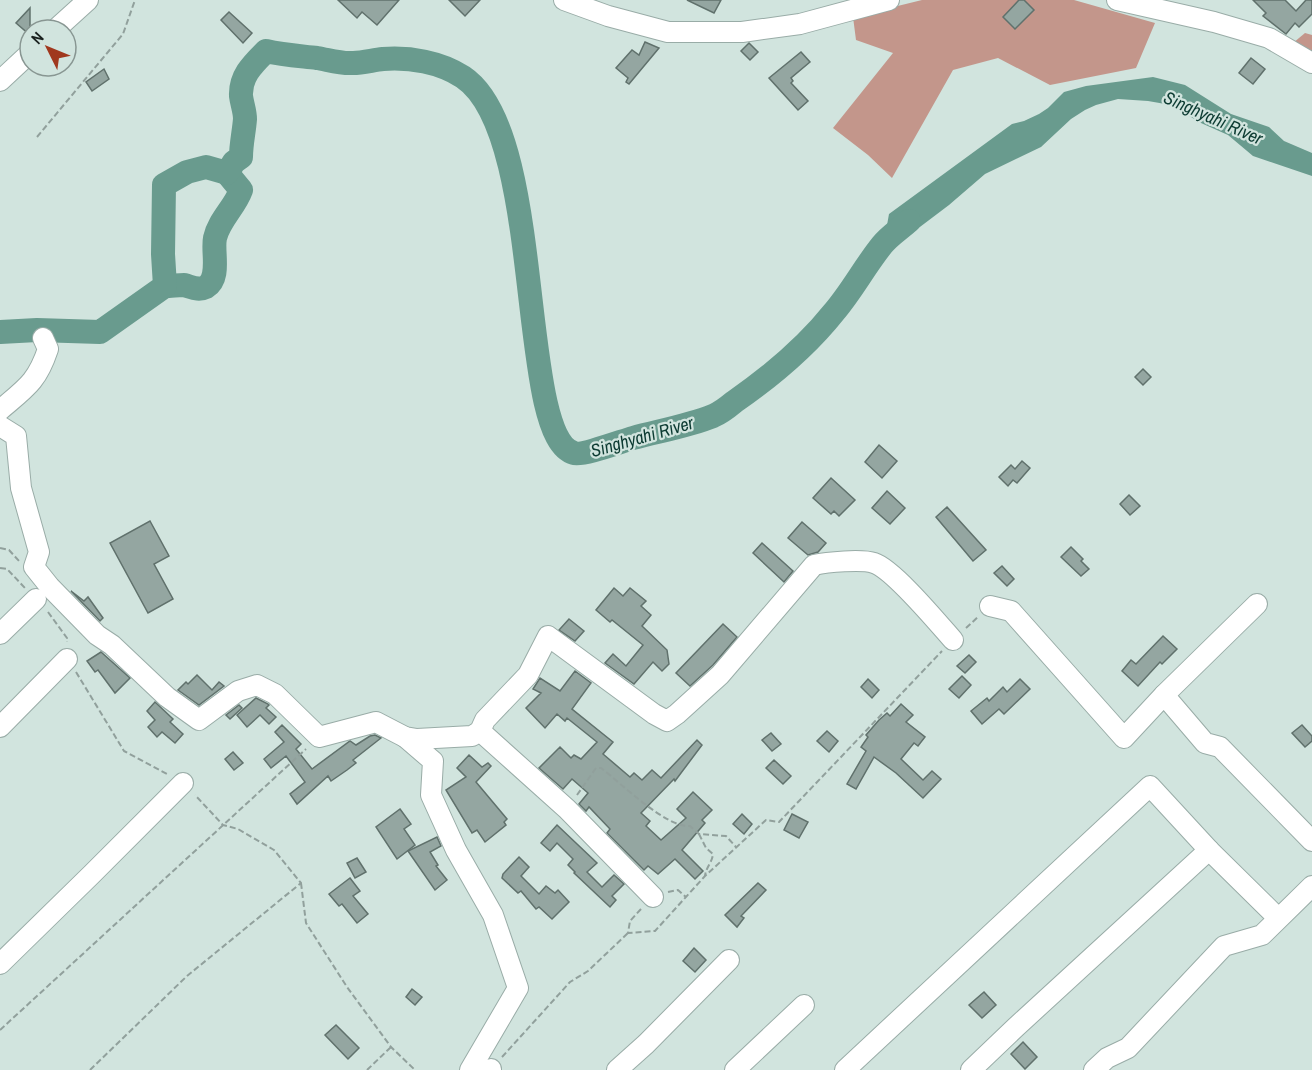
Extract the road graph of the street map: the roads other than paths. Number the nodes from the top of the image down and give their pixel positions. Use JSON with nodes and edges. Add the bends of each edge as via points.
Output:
{"nodes":[{"id":1,"x":88,"y":0,"type":"edge"},
{"id":2,"x":564,"y":0,"type":"edge"},
{"id":3,"x":889,"y":0,"type":"edge"},
{"id":4,"x":1117,"y":0,"type":"edge"},
{"id":5,"x":68,"y":18,"type":"edge"},
{"id":6,"x":1312,"y":63,"type":"edge"},
{"id":7,"x":18,"y":64,"type":"edge"},
{"id":8,"x":0,"y":81,"type":"edge"},
{"id":9,"x":43,"y":338,"type":"dead end"},
{"id":10,"x":0,"y":410,"type":"edge"},
{"id":11,"x":0,"y":426,"type":"edge"},
{"id":12,"x":36,"y":599,"type":"dead end"},
{"id":13,"x":1257,"y":604,"type":"dead end"},
{"id":14,"x":990,"y":606,"type":"road end"},
{"id":15,"x":0,"y":634,"type":"edge"},
{"id":16,"x":953,"y":640,"type":"road end"},
{"id":17,"x":68,"y":659,"type":"dead end"},
{"id":18,"x":1164,"y":695,"type":"junction"},
{"id":19,"x":0,"y":727,"type":"edge"},
{"id":20,"x":480,"y":730,"type":"junction"},
{"id":21,"x":405,"y":737,"type":"junction"},
{"id":22,"x":183,"y":783,"type":"dead end"},
{"id":23,"x":1312,"y":841,"type":"edge"},
{"id":24,"x":1209,"y":850,"type":"junction"},
{"id":25,"x":1312,"y":886,"type":"edge"},
{"id":26,"x":653,"y":897,"type":"road end"},
{"id":27,"x":1278,"y":918,"type":"junction"},
{"id":28,"x":729,"y":960,"type":"dead end"},
{"id":29,"x":0,"y":964,"type":"edge"},
{"id":30,"x":804,"y":1005,"type":"dead end"},
{"id":31,"x":470,"y":1070,"type":"edge"},
{"id":32,"x":617,"y":1070,"type":"edge"},
{"id":33,"x":735,"y":1070,"type":"edge"},
{"id":34,"x":845,"y":1070,"type":"edge"},
{"id":35,"x":971,"y":1070,"type":"edge"},
{"id":36,"x":1094,"y":1070,"type":"edge"}],
"edges":[{"from":1,"to":5,"type":"street"},
{"from":2,"to":3,"type":"street","via":[[668,32],[742,32],[800,24]]},
{"from":4,"to":6,"type":"street","via":[[1269,38]]},
{"from":7,"to":8,"type":"street"},
{"from":9,"to":10,"type":"street","via":[[48,350],[41,371]]},
{"from":11,"to":21,"type":"street","via":[[16,436],[21,488],[39,552],[34,567],[81,619],[166,697],[199,720],[238,691],[257,685],[276,694],[319,736],[376,722]]},
{"from":12,"to":15,"type":"street"},
{"from":13,"to":18,"type":"street"},
{"from":14,"to":18,"type":"street","via":[[1011,611],[1124,738]]},
{"from":16,"to":20,"type":"street","via":[[914,597],[873,562],[828,561],[814,565],[720,675],[667,721],[548,636],[528,675]]},
{"from":17,"to":19,"type":"street"},
{"from":18,"to":23,"type":"street","via":[[1205,742],[1220,747]]},
{"from":20,"to":21,"type":"street","via":[[472,736],[417,740]]},
{"from":20,"to":26,"type":"street","via":[[567,809]]},
{"from":21,"to":31,"type":"street","via":[[434,761],[430,795],[493,915],[518,988]]},
{"from":22,"to":29,"type":"street"},
{"from":24,"to":27,"type":"street"},
{"from":24,"to":34,"type":"street","via":[[1150,786]]},
{"from":24,"to":35,"type":"street"},
{"from":25,"to":27,"type":"street"},
{"from":27,"to":36,"type":"street","via":[[1262,935],[1224,945],[1128,1048],[1107,1058]]},
{"from":28,"to":32,"type":"street"},
{"from":30,"to":33,"type":"street"}]}
